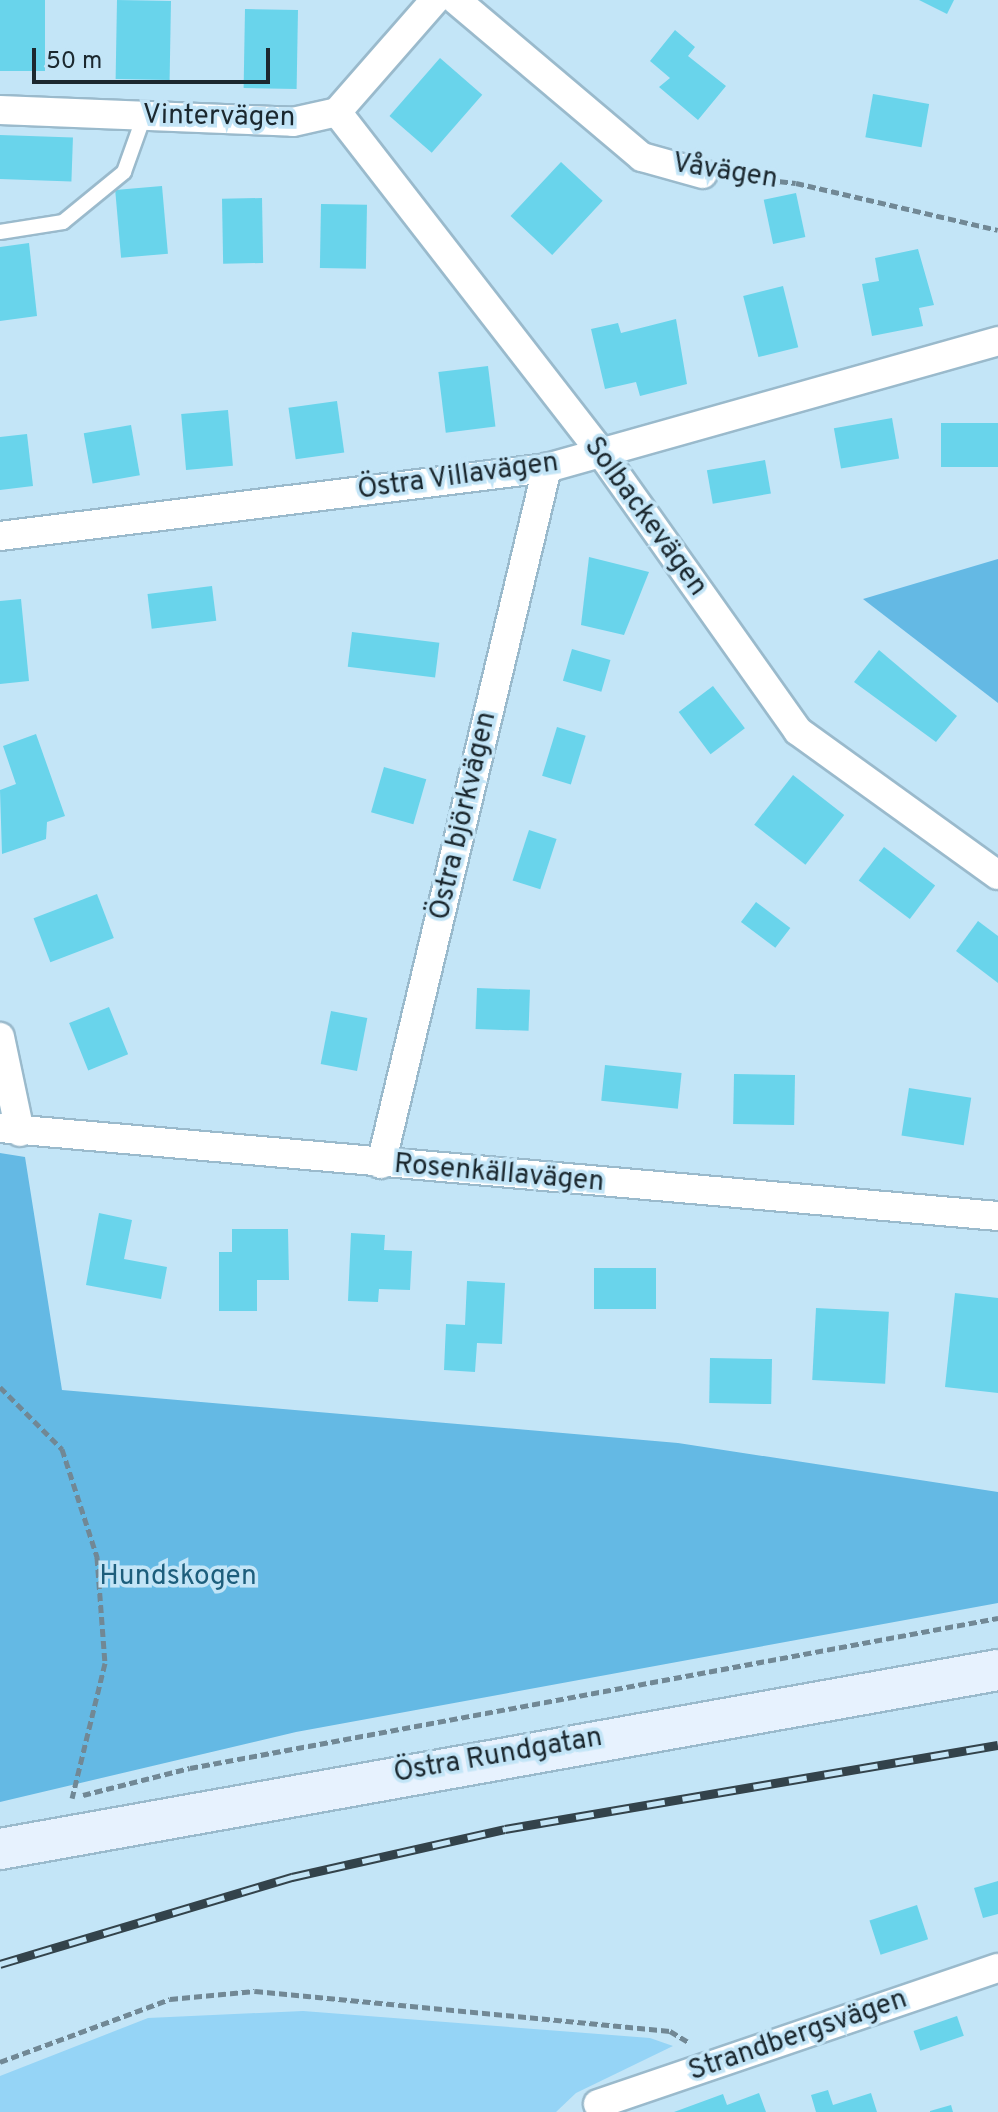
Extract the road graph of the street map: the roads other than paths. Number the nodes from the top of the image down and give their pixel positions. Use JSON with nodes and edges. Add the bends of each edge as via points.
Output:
{"nodes":[{"id":1,"x":435,"y":0,"type":"edge"},
{"id":2,"x":456,"y":0,"type":"edge"},
{"id":3,"x":0,"y":110,"type":"edge"},
{"id":4,"x":337,"y":112,"type":"junction"},
{"id":5,"x":144,"y":116,"type":"junction"},
{"id":6,"x":703,"y":174,"type":"road end"},
{"id":7,"x":0,"y":232,"type":"edge"},
{"id":8,"x":998,"y":341,"type":"edge"},
{"id":9,"x":599,"y":450,"type":"junction"},
{"id":10,"x":547,"y":468,"type":"junction"},
{"id":11,"x":0,"y":536,"type":"edge"},
{"id":12,"x":998,"y":875,"type":"edge"},
{"id":13,"x":0,"y":1037,"type":"edge"},
{"id":14,"x":10,"y":1130,"type":"edge"},
{"id":15,"x":381,"y":1164,"type":"junction"},
{"id":16,"x":998,"y":1216,"type":"edge"},
{"id":17,"x":998,"y":1670,"type":"edge"},
{"id":18,"x":0,"y":1849,"type":"edge"},
{"id":19,"x":998,"y":1968,"type":"edge"},
{"id":20,"x":598,"y":2104,"type":"dead end"}],
"edges":[{"from":1,"to":4,"type":"street","name":"Vintervägen"},
{"from":2,"to":6,"type":"street","name":"Våvägen","via":[[642,157]]},
{"from":3,"to":5,"type":"street","name":"Vintervägen"},
{"from":4,"to":5,"type":"street","name":"Vintervägen","via":[[293,122]]},
{"from":4,"to":9,"type":"street","name":"Solbackevägen"},
{"from":5,"to":7,"type":"lane","via":[[124,172],[63,222]]},
{"from":8,"to":9,"type":"street","name":"Östra Villavägen"},
{"from":9,"to":10,"type":"street","name":"Östra Villavägen"},
{"from":9,"to":12,"type":"street","name":"Solbackevägen","via":[[798,731]]},
{"from":10,"to":11,"type":"street","name":"Östra Villavägen"},
{"from":10,"to":15,"type":"street","name":"Östra björkvägen"},
{"from":13,"to":14,"type":"street"},
{"from":14,"to":15,"type":"street","name":"Rosenkällavägen"},
{"from":15,"to":16,"type":"street","name":"Rosenkällavägen"},
{"from":17,"to":18,"type":"main road","name":"Östra Rundgatan"},
{"from":19,"to":20,"type":"street","name":"Strandbergsvägen"}]}
